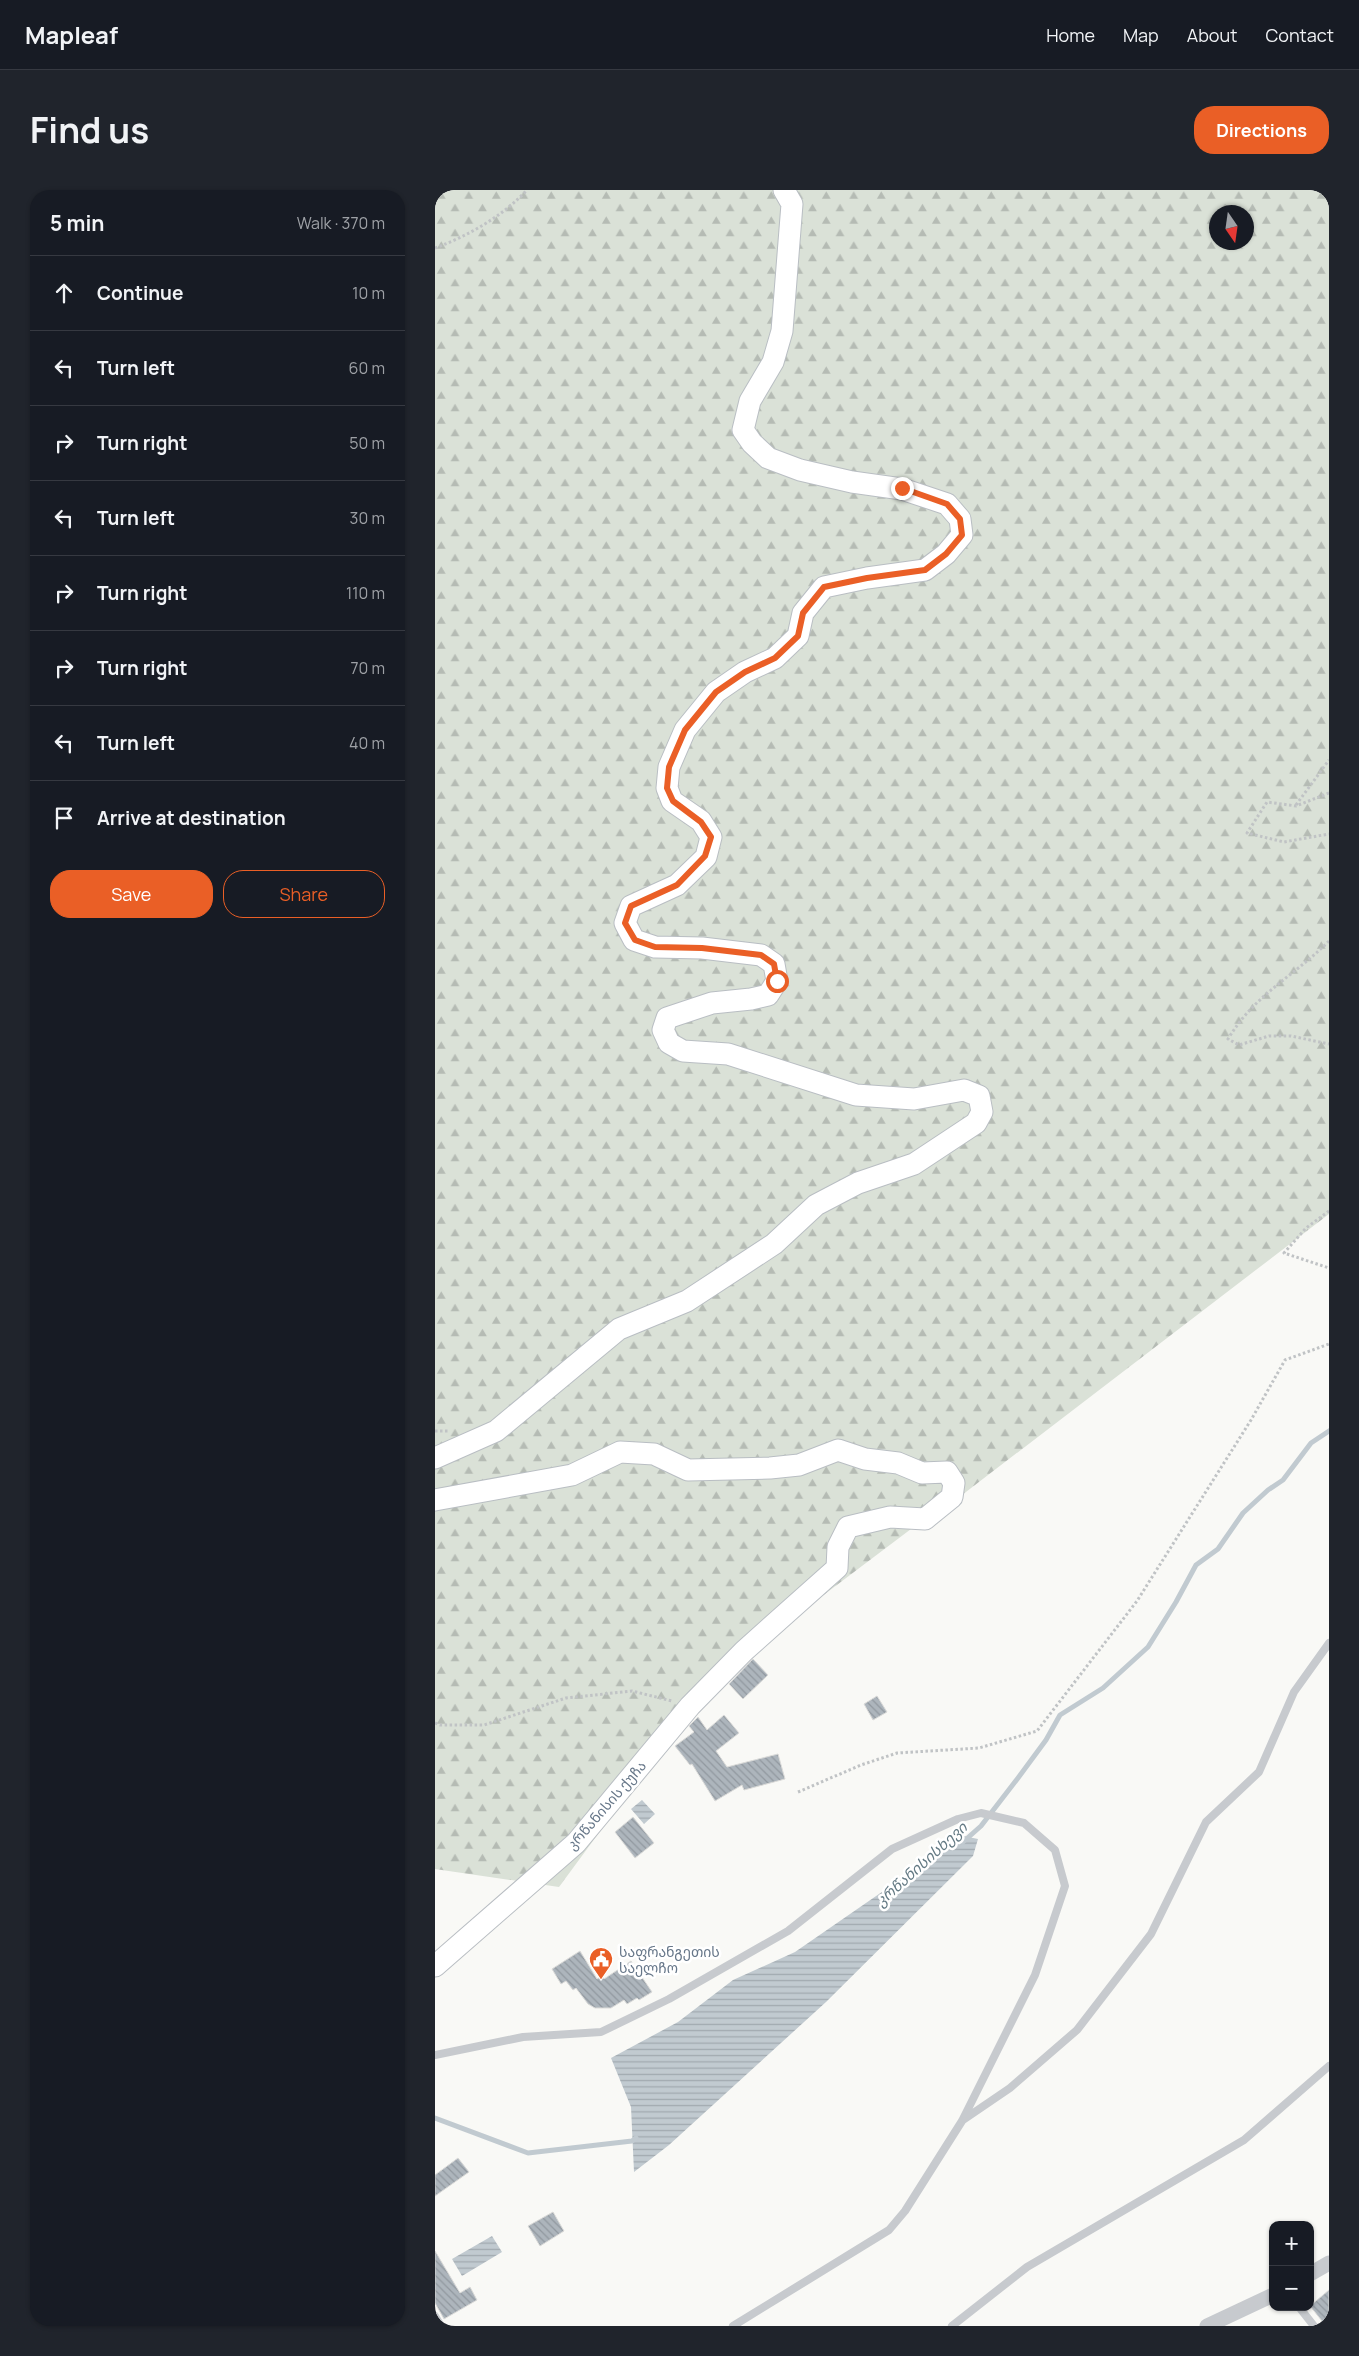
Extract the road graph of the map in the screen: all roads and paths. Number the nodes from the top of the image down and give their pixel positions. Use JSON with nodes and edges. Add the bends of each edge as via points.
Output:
{"nodes":[{"id":1,"x":527,"y":190,"type":"edge"},
{"id":2,"x":784,"y":190,"type":"edge"},
{"id":3,"x":435,"y":248,"type":"edge"},
{"id":4,"x":1329,"y":760,"type":"edge"},
{"id":5,"x":1329,"y":794,"type":"edge"},
{"id":6,"x":1296,"y":806,"type":"junction"},
{"id":7,"x":1329,"y":834,"type":"edge"},
{"id":8,"x":1329,"y":940,"type":"edge"},
{"id":9,"x":1329,"y":1044,"type":"edge"},
{"id":10,"x":1329,"y":1211,"type":"edge"},
{"id":11,"x":1329,"y":1268,"type":"edge"},
{"id":12,"x":1329,"y":1344,"type":"edge"},
{"id":13,"x":435,"y":1431,"type":"edge"},
{"id":14,"x":451,"y":1432,"type":"dead end"},
{"id":15,"x":435,"y":1458,"type":"edge"},
{"id":16,"x":435,"y":1500,"type":"edge"},
{"id":17,"x":1329,"y":1643,"type":"edge"},
{"id":18,"x":690,"y":1706,"type":"junction"},
{"id":19,"x":435,"y":1723,"type":"edge"},
{"id":20,"x":798,"y":1792,"type":"dead end"},
{"id":21,"x":435,"y":1966,"type":"edge"},
{"id":22,"x":435,"y":2055,"type":"edge"},
{"id":23,"x":1329,"y":2066,"type":"edge"},
{"id":24,"x":962,"y":2121,"type":"junction"},
{"id":25,"x":1329,"y":2263,"type":"edge"},
{"id":26,"x":1314,"y":2272,"type":"edge"},
{"id":27,"x":1269,"y":2297,"type":"edge"},
{"id":28,"x":1302,"y":2311,"type":"edge"},
{"id":29,"x":435,"y":2316,"type":"edge"},
{"id":30,"x":441,"y":2326,"type":"edge"},
{"id":31,"x":733,"y":2326,"type":"edge"},
{"id":32,"x":952,"y":2326,"type":"edge"},
{"id":33,"x":1207,"y":2326,"type":"edge"},
{"id":34,"x":1314,"y":2326,"type":"edge"}],
"edges":[{"from":1,"to":3,"type":"path","via":[[489,221]]},
{"from":2,"to":15,"type":"street","via":[[793,204],[783,331],[773,362],[750,401],[743,430],[768,458],[800,470],[852,482],[902,488],[947,504],[960,519],[962,535],[946,554],[925,570],[824,587],[803,613],[798,636],[775,658],[745,672],[716,692],[685,730],[669,767],[667,788],[673,801],[701,822],[711,837],[705,856],[677,885],[631,906],[625,923],[635,940],[655,947],[702,948],[761,955],[774,964],[777,981],[767,995],[712,1003],[667,1018],[663,1030],[669,1043],[683,1052],[728,1054],[856,1094],[914,1099],[964,1090],[979,1096],[982,1112],[976,1123],[914,1164],[858,1183],[816,1205],[774,1244],[687,1301],[619,1329],[496,1431]]},
{"from":4,"to":6,"type":"path"},
{"from":5,"to":6,"type":"path"},
{"from":6,"to":7,"type":"path","via":[[1267,802],[1247,833],[1284,842]]},
{"from":8,"to":9,"type":"path","via":[[1312,958],[1260,998],[1228,1039],[1239,1045],[1269,1036],[1291,1036]]},
{"from":10,"to":11,"type":"path","via":[[1306,1228],[1284,1253]]},
{"from":12,"to":20,"type":"path","via":[[1285,1360],[1137,1601],[1037,1731],[979,1748],[897,1753]]},
{"from":13,"to":14,"type":"path"},
{"from":16,"to":18,"type":"street","name":"კრწანისის ქუჩა","via":[[572,1475],[620,1452],[654,1454],[688,1470],[799,1465],[838,1450],[865,1459],[898,1463],[922,1473],[947,1472],[954,1483],[952,1497],[925,1518],[890,1517],[848,1527],[838,1547],[837,1568],[744,1651]]},
{"from":17,"to":24,"type":"lane","via":[[1295,1692],[1259,1772],[1206,1822],[1151,1934],[1089,2015],[1077,2030],[1010,2088]]},
{"from":18,"to":19,"type":"path","via":[[632,1691],[566,1698],[484,1725]]},
{"from":18,"to":21,"type":"street","name":"კრწანისის ქუჩა","via":[[576,1843]]},
{"from":22,"to":24,"type":"lane","via":[[523,2037],[601,2032],[669,2000],[788,1931],[891,1849],[958,1819],[981,1813],[1024,1823],[1055,1850],[1065,1886],[1035,1975]]},
{"from":23,"to":32,"type":"lane","via":[[1244,2140],[1027,2267]]},
{"from":24,"to":31,"type":"lane","via":[[905,2211],[889,2230]]},
{"from":25,"to":26,"type":"street"},
{"from":27,"to":33,"type":"street"},
{"from":28,"to":34,"type":"lane"},
{"from":29,"to":30,"type":"lane"}]}
